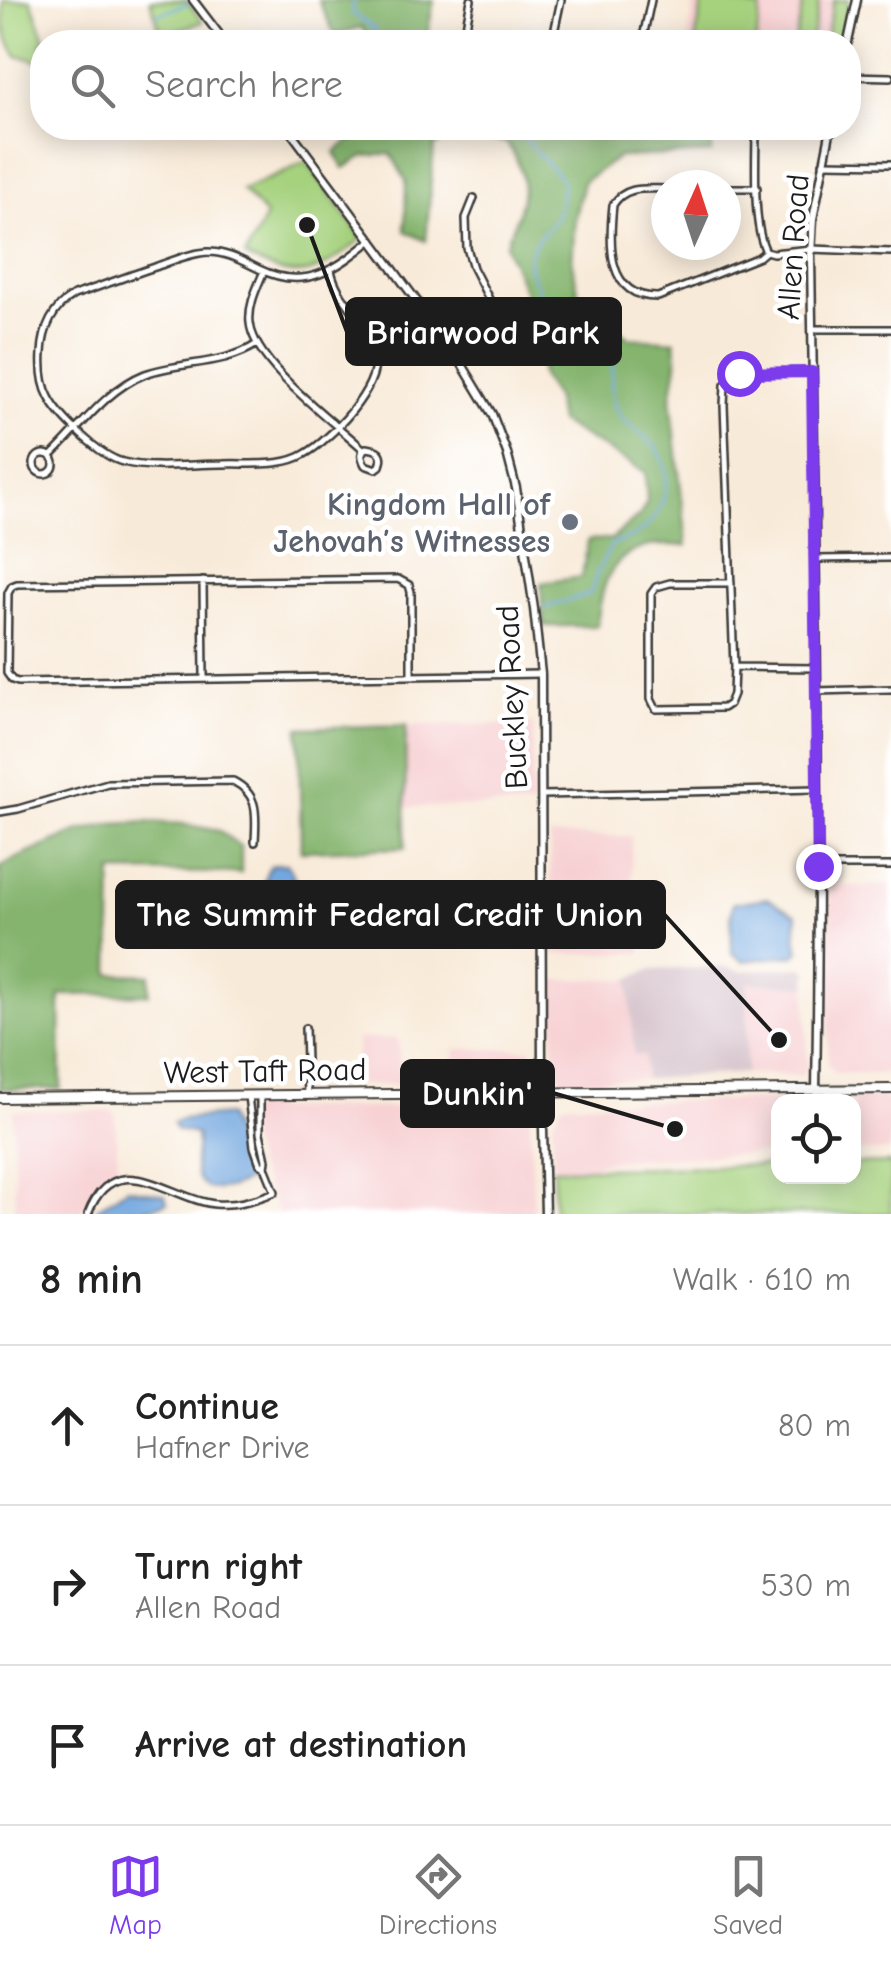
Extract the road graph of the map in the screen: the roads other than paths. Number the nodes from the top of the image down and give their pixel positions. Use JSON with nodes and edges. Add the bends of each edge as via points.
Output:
{"nodes":[{"id":1,"x":193,"y":0,"type":"edge"},
{"id":2,"x":471,"y":0,"type":"edge"},
{"id":3,"x":560,"y":0,"type":"edge"},
{"id":4,"x":651,"y":0,"type":"edge"},
{"id":5,"x":857,"y":0,"type":"edge"},
{"id":6,"x":216,"y":30,"type":"edge"},
{"id":7,"x":465,"y":30,"type":"edge"},
{"id":8,"x":554,"y":30,"type":"edge"},
{"id":9,"x":645,"y":30,"type":"edge"},
{"id":10,"x":851,"y":30,"type":"edge"},
{"id":11,"x":861,"y":76,"type":"edge"},
{"id":12,"x":891,"y":77,"type":"edge"},
{"id":13,"x":297,"y":140,"type":"edge"},
{"id":14,"x":756,"y":140,"type":"edge"},
{"id":15,"x":828,"y":140,"type":"edge"},
{"id":16,"x":823,"y":163,"type":"junction"},
{"id":17,"x":891,"y":164,"type":"edge"},
{"id":18,"x":741,"y":188,"type":"edge"},
{"id":19,"x":757,"y":188,"type":"junction"},
{"id":20,"x":651,"y":189,"type":"edge"},
{"id":21,"x":474,"y":198,"type":"dead end"},
{"id":22,"x":372,"y":240,"type":"junction"},
{"id":23,"x":811,"y":249,"type":"junction"},
{"id":24,"x":766,"y":251,"type":"junction"},
{"id":25,"x":891,"y":252,"type":"edge"},
{"id":26,"x":331,"y":270,"type":"junction"},
{"id":27,"x":264,"y":271,"type":"junction"},
{"id":28,"x":812,"y":329,"type":"junction"},
{"id":29,"x":891,"y":330,"type":"edge"},
{"id":30,"x":445,"y":339,"type":"junction"},
{"id":31,"x":257,"y":344,"type":"junction"},
{"id":32,"x":812,"y":372,"type":"junction"},
{"id":33,"x":338,"y":425,"type":"junction"},
{"id":34,"x":78,"y":430,"type":"junction"},
{"id":35,"x":363,"y":449,"type":"junction"},
{"id":36,"x":51,"y":456,"type":"dead end"},
{"id":37,"x":891,"y":558,"type":"edge"},
{"id":38,"x":815,"y":559,"type":"junction"},
{"id":39,"x":202,"y":581,"type":"junction"},
{"id":40,"x":732,"y":583,"type":"junction"},
{"id":41,"x":734,"y":667,"type":"junction"},
{"id":42,"x":816,"y":668,"type":"junction"},
{"id":43,"x":412,"y":674,"type":"junction"},
{"id":44,"x":541,"y":674,"type":"junction"},
{"id":45,"x":204,"y":677,"type":"junction"},
{"id":46,"x":891,"y":689,"type":"edge"},
{"id":47,"x":816,"y":691,"type":"junction"},
{"id":48,"x":817,"y":788,"type":"junction"},
{"id":49,"x":543,"y":795,"type":"junction"},
{"id":50,"x":0,"y":812,"type":"edge"},
{"id":51,"x":255,"y":842,"type":"dead end"},
{"id":52,"x":818,"y":866,"type":"junction"},
{"id":53,"x":891,"y":866,"type":"edge"},
{"id":54,"x":305,"y":1028,"type":"dead end"},
{"id":55,"x":891,"y":1089,"type":"edge"},
{"id":56,"x":816,"y":1090,"type":"junction"},
{"id":57,"x":542,"y":1093,"type":"junction"},
{"id":58,"x":248,"y":1096,"type":"junction"},
{"id":59,"x":260,"y":1096,"type":"junction"},
{"id":60,"x":307,"y":1096,"type":"junction"},
{"id":61,"x":0,"y":1098,"type":"edge"},
{"id":62,"x":265,"y":1167,"type":"junction"},
{"id":63,"x":88,"y":1214,"type":"edge"},
{"id":64,"x":545,"y":1214,"type":"edge"}],
"edges":[{"from":1,"to":6,"type":"street"},
{"from":2,"to":7,"type":"street"},
{"from":3,"to":8,"type":"street"},
{"from":4,"to":9,"type":"street"},
{"from":5,"to":10,"type":"street"},
{"from":11,"to":12,"type":"street"},
{"from":13,"to":22,"type":"street","name":"Buckley Road"},
{"from":14,"to":19,"type":"street"},
{"from":15,"to":16,"type":"street","name":"Allen Road"},
{"from":16,"to":17,"type":"street"},
{"from":16,"to":23,"type":"street","name":"Allen Road"},
{"from":18,"to":19,"type":"street"},
{"from":19,"to":24,"type":"street"},
{"from":20,"to":24,"type":"street","via":[[629,190],[614,205],[613,264],[636,294],[658,297]]},
{"from":21,"to":30,"type":"street","via":[[466,218],[467,248],[490,308],[479,323]]},
{"from":22,"to":26,"type":"street"},
{"from":22,"to":30,"type":"street","name":"Buckley Road"},
{"from":23,"to":24,"type":"street"},
{"from":23,"to":25,"type":"street"},
{"from":23,"to":28,"type":"street","name":"Allen Road"},
{"from":26,"to":27,"type":"street","via":[[299,279]]},
{"from":26,"to":33,"type":"street","via":[[375,352],[366,393]]},
{"from":27,"to":31,"type":"street","via":[[251,304]]},
{"from":27,"to":34,"type":"street","via":[[227,254],[197,254],[67,299],[44,330],[41,367],[49,397]]},
{"from":28,"to":29,"type":"street"},
{"from":28,"to":32,"type":"street","name":"Allen Road"},
{"from":30,"to":44,"type":"street","name":"Buckley Road","via":[[484,397],[507,453]]},
{"from":31,"to":33,"type":"street"},
{"from":31,"to":34,"type":"street","via":[[220,359],[144,374]]},
{"from":32,"to":38,"type":"street","name":"Allen Road"},
{"from":32,"to":40,"type":"street","via":[[739,373],[726,385]]},
{"from":33,"to":34,"type":"street","via":[[315,448],[284,462],[145,465],[112,458]]},
{"from":33,"to":35,"type":"street"},
{"from":34,"to":36,"type":"street"},
{"from":35,"to":35,"type":"street","via":[[376,448],[380,466],[365,465]]},
{"from":37,"to":38,"type":"street"},
{"from":38,"to":42,"type":"street","name":"Allen Road"},
{"from":39,"to":43,"type":"street","via":[[404,581],[411,592]]},
{"from":39,"to":45,"type":"street"},
{"from":39,"to":45,"type":"street","via":[[12,586],[7,673],[18,682]]},
{"from":40,"to":41,"type":"street"},
{"from":40,"to":41,"type":"street","via":[[655,588],[653,706],[723,708],[733,694]]},
{"from":41,"to":42,"type":"street"},
{"from":42,"to":47,"type":"street","name":"Allen Road"},
{"from":43,"to":44,"type":"street"},
{"from":43,"to":45,"type":"street"},
{"from":44,"to":49,"type":"street","name":"Buckley Road"},
{"from":46,"to":47,"type":"street"},
{"from":47,"to":48,"type":"street","name":"Allen Road"},
{"from":48,"to":49,"type":"street"},
{"from":48,"to":52,"type":"street","name":"Allen Road"},
{"from":49,"to":57,"type":"street","name":"Buckley Road"},
{"from":50,"to":51,"type":"street","via":[[108,783],[222,780],[239,784],[254,801]]},
{"from":52,"to":53,"type":"street"},
{"from":52,"to":56,"type":"street","name":"Allen Road"},
{"from":54,"to":60,"type":"street"},
{"from":55,"to":56,"type":"main road","name":"West Taft Road"},
{"from":56,"to":57,"type":"main road","name":"West Taft Road"},
{"from":57,"to":60,"type":"main road","name":"West Taft Road"},
{"from":57,"to":64,"type":"street","name":"Buckley Road"},
{"from":58,"to":59,"type":"main road","name":"West Taft Road"},
{"from":58,"to":61,"type":"main road","name":"West Taft Road"},
{"from":58,"to":62,"type":"street","via":[[254,1146]]},
{"from":59,"to":60,"type":"main road","name":"West Taft Road"},
{"from":59,"to":62,"type":"street"},
{"from":62,"to":63,"type":"street","via":[[276,1192],[258,1200],[210,1204],[134,1178],[102,1191]]}]}
